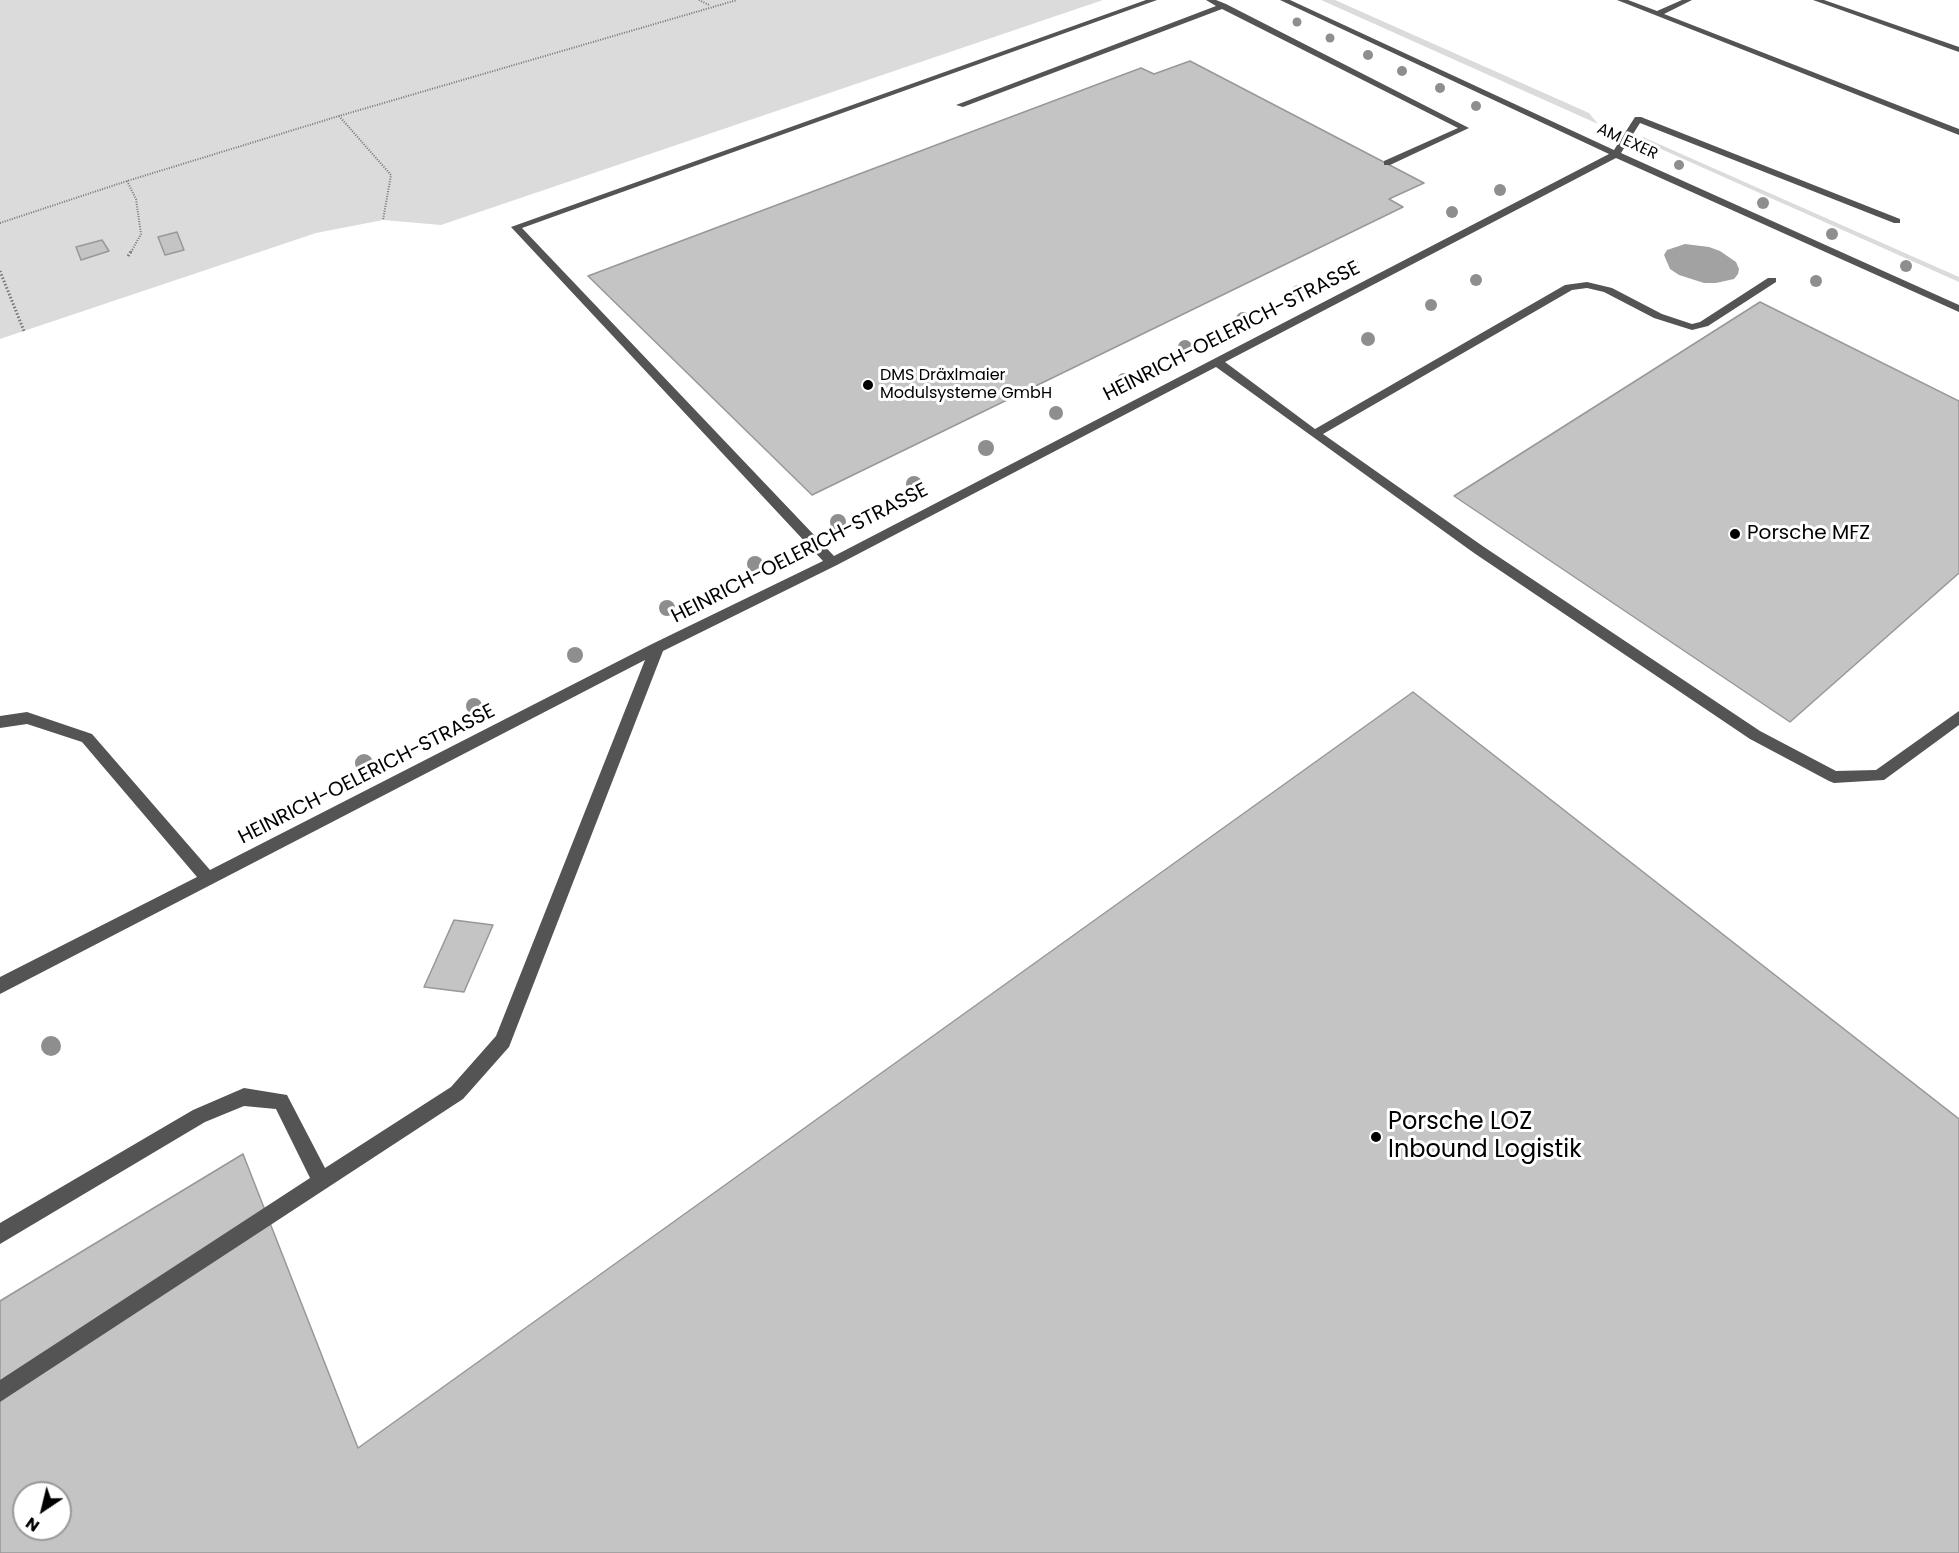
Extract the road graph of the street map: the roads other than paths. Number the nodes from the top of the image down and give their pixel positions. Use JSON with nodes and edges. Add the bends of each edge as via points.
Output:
{"nodes":[{"id":1,"x":1153,"y":0,"type":"edge"},
{"id":2,"x":1210,"y":0,"type":"edge"},
{"id":3,"x":1284,"y":0,"type":"edge"},
{"id":4,"x":1621,"y":0,"type":"edge"},
{"id":5,"x":1688,"y":0,"type":"edge"},
{"id":6,"x":1817,"y":0,"type":"edge"},
{"id":7,"x":1223,"y":6,"type":"junction"},
{"id":8,"x":1657,"y":14,"type":"junction"},
{"id":9,"x":1959,"y":50,"type":"edge"},
{"id":10,"x":960,"y":105,"type":"dead end"},
{"id":11,"x":1959,"y":132,"type":"edge"},
{"id":12,"x":1616,"y":154,"type":"junction"},
{"id":13,"x":1387,"y":164,"type":"dead end"},
{"id":14,"x":1898,"y":221,"type":"dead end"},
{"id":15,"x":1772,"y":280,"type":"dead end"},
{"id":16,"x":1959,"y":309,"type":"edge"},
{"id":17,"x":1217,"y":362,"type":"junction"},
{"id":18,"x":1315,"y":434,"type":"junction"},
{"id":19,"x":832,"y":562,"type":"junction"},
{"id":20,"x":657,"y":648,"type":"junction"},
{"id":21,"x":1959,"y":717,"type":"edge"},
{"id":22,"x":0,"y":722,"type":"edge"},
{"id":23,"x":208,"y":879,"type":"junction"},
{"id":24,"x":0,"y":986,"type":"edge"},
{"id":25,"x":322,"y":1182,"type":"junction"},
{"id":26,"x":0,"y":1234,"type":"edge"},
{"id":27,"x":0,"y":1392,"type":"edge"}],
"edges":[{"from":1,"to":19,"type":"street","via":[[516,227]]},
{"from":2,"to":7,"type":"street"},
{"from":3,"to":12,"type":"street","name":"AM EXER"},
{"from":4,"to":8,"type":"street"},
{"from":5,"to":8,"type":"street"},
{"from":6,"to":9,"type":"street"},
{"from":7,"to":10,"type":"street"},
{"from":7,"to":13,"type":"street","via":[[1465,128]]},
{"from":8,"to":11,"type":"street"},
{"from":12,"to":14,"type":"street","via":[[1638,119]]},
{"from":12,"to":16,"type":"street","name":"AM EXER"},
{"from":12,"to":17,"type":"street","name":"HEINRICH-OELERICH-STRASSE"},
{"from":15,"to":18,"type":"street","via":[[1704,324],[1692,327],[1658,316],[1608,290],[1587,285],[1569,287]]},
{"from":17,"to":18,"type":"street"},
{"from":17,"to":19,"type":"street","name":"HEINRICH-OELERICH-STRASSE"},
{"from":18,"to":21,"type":"street","via":[[1479,550],[1755,735],[1834,777],[1879,776]]},
{"from":19,"to":20,"type":"street","name":"HEINRICH-OELERICH-STRASSE"},
{"from":20,"to":23,"type":"street","name":"HEINRICH-OELERICH-STRASSE"},
{"from":20,"to":25,"type":"street","via":[[503,1041],[457,1093]]},
{"from":22,"to":23,"type":"street","via":[[27,718],[87,738]]},
{"from":23,"to":24,"type":"street","name":"HEINRICH-OELERICH-STRASSE"},
{"from":25,"to":26,"type":"street","via":[[281,1101],[244,1097],[199,1116]]},
{"from":25,"to":27,"type":"street"}]}
